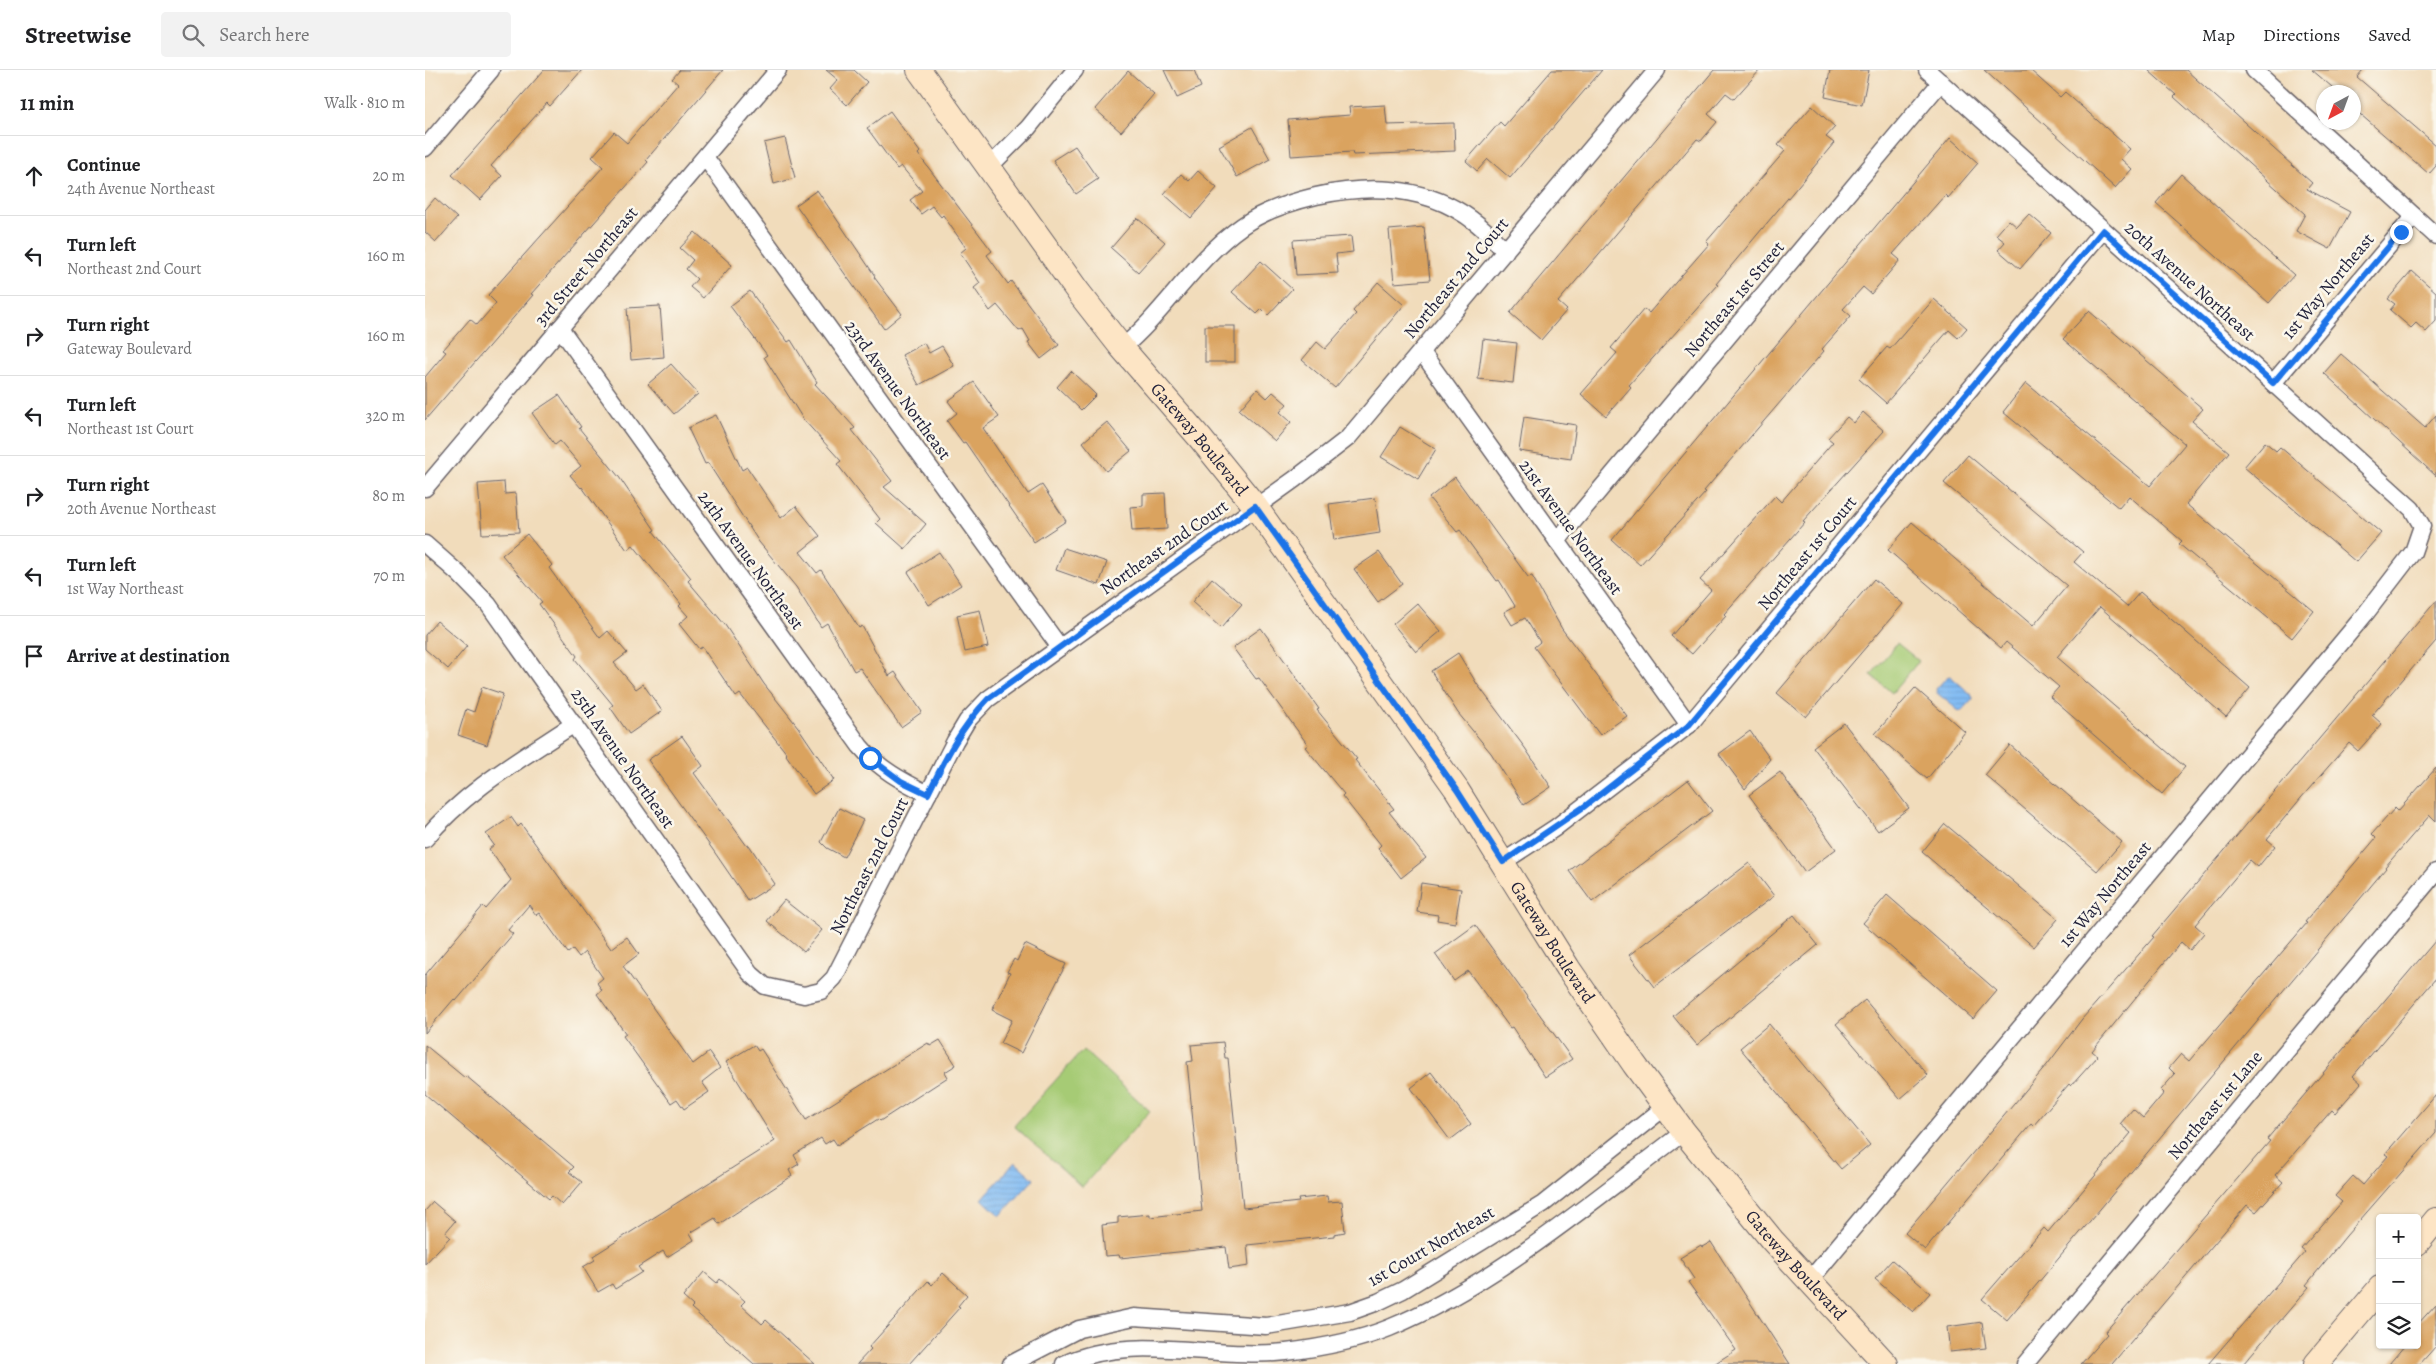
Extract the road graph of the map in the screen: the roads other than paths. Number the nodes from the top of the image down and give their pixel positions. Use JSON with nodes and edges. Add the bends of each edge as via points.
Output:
{"nodes":[{"id":1,"x":491,"y":70,"type":"edge"},
{"id":2,"x":778,"y":70,"type":"edge"},
{"id":3,"x":919,"y":70,"type":"edge"},
{"id":4,"x":1075,"y":70,"type":"edge"},
{"id":5,"x":1657,"y":70,"type":"edge"},
{"id":6,"x":1927,"y":70,"type":"edge"},
{"id":7,"x":2254,"y":70,"type":"edge"},
{"id":8,"x":1941,"y":82,"type":"junction"},
{"id":9,"x":425,"y":148,"type":"edge"},
{"id":10,"x":705,"y":157,"type":"junction"},
{"id":11,"x":989,"y":167,"type":"junction"},
{"id":12,"x":2414,"y":216,"type":"junction"},
{"id":13,"x":2103,"y":230,"type":"junction"},
{"id":14,"x":2436,"y":236,"type":"edge"},
{"id":15,"x":1505,"y":252,"type":"junction"},
{"id":16,"x":560,"y":328,"type":"junction"},
{"id":17,"x":1122,"y":348,"type":"junction"},
{"id":18,"x":1421,"y":351,"type":"junction"},
{"id":19,"x":2273,"y":383,"type":"junction"},
{"id":20,"x":425,"y":488,"type":"edge"},
{"id":21,"x":1255,"y":506,"type":"junction"},
{"id":22,"x":2422,"y":526,"type":"joint"},
{"id":23,"x":1557,"y":541,"type":"junction"},
{"id":24,"x":425,"y":544,"type":"edge"},
{"id":25,"x":1059,"y":646,"type":"junction"},
{"id":26,"x":574,"y":724,"type":"junction"},
{"id":27,"x":1689,"y":725,"type":"junction"},
{"id":28,"x":928,"y":794,"type":"junction"},
{"id":29,"x":425,"y":839,"type":"edge"},
{"id":30,"x":1503,"y":862,"type":"junction"},
{"id":31,"x":2436,"y":872,"type":"edge"},
{"id":32,"x":787,"y":992,"type":"joint"},
{"id":33,"x":1665,"y":1107,"type":"junction"},
{"id":34,"x":1684,"y":1132,"type":"junction"},
{"id":35,"x":2436,"y":1220,"type":"edge"},
{"id":36,"x":2421,"y":1238,"type":"edge"},
{"id":37,"x":1809,"y":1281,"type":"junction"},
{"id":38,"x":2376,"y":1293,"type":"edge"},
{"id":39,"x":1011,"y":1364,"type":"edge"},
{"id":40,"x":1064,"y":1364,"type":"edge"},
{"id":41,"x":1886,"y":1364,"type":"edge"},
{"id":42,"x":2025,"y":1364,"type":"edge"},
{"id":43,"x":2316,"y":1364,"type":"edge"}],
"edges":[{"from":1,"to":9,"type":"street"},
{"from":2,"to":10,"type":"street","name":"3rd Street Northeast"},
{"from":3,"to":11,"type":"main road","name":"Gateway Boulevard"},
{"from":4,"to":11,"type":"street","via":[[1028,128]]},
{"from":5,"to":15,"type":"street","name":"Northeast 2nd Court"},
{"from":6,"to":8,"type":"street","name":"20th Avenue Northeast"},
{"from":7,"to":12,"type":"street"},
{"from":8,"to":13,"type":"street","name":"20th Avenue Northeast"},
{"from":8,"to":23,"type":"street","name":"Northeast 1st Street"},
{"from":10,"to":16,"type":"street","name":"3rd Street Northeast"},
{"from":10,"to":25,"type":"street","name":"23rd Avenue Northeast"},
{"from":11,"to":17,"type":"main road","name":"Gateway Boulevard"},
{"from":12,"to":14,"type":"street"},
{"from":12,"to":19,"type":"street","name":"1st Way Northeast"},
{"from":13,"to":19,"type":"street","name":"20th Avenue Northeast"},
{"from":13,"to":27,"type":"street","name":"Northeast 1st Court"},
{"from":15,"to":17,"type":"street","via":[[1472,219],[1450,205],[1426,196],[1401,190],[1369,189],[1303,199],[1257,218],[1236,231],[1211,252],[1147,326]]},
{"from":15,"to":18,"type":"street","name":"Northeast 2nd Court"},
{"from":16,"to":20,"type":"street","name":"3rd Street Northeast"},
{"from":16,"to":28,"type":"street","name":"24th Avenue Northeast","via":[[860,746],[886,772]]},
{"from":17,"to":21,"type":"main road","name":"Gateway Boulevard"},
{"from":18,"to":21,"type":"street","name":"Northeast 2nd Court","via":[[1348,438]]},
{"from":18,"to":23,"type":"street","name":"21st Avenue Northeast"},
{"from":19,"to":22,"type":"street","name":"20th Avenue Northeast","via":[[2412,509]]},
{"from":21,"to":25,"type":"street","name":"Northeast 2nd Court"},
{"from":21,"to":30,"type":"main road","name":"Gateway Boulevard","via":[[1452,782]]},
{"from":22,"to":37,"type":"street","name":"1st Way Northeast","via":[[2413,552],[2366,613]]},
{"from":23,"to":27,"type":"street","name":"21st Avenue Northeast"},
{"from":24,"to":26,"type":"street","name":"25th Avenue Northeast","via":[[467,580],[488,604]]},
{"from":25,"to":28,"type":"street","name":"Northeast 2nd Court","via":[[988,699],[967,721]]},
{"from":26,"to":29,"type":"street","via":[[450,810]]},
{"from":26,"to":32,"type":"street","name":"25th Avenue Northeast","via":[[751,972],[765,986]]},
{"from":27,"to":30,"type":"street","name":"Northeast 1st Court","via":[[1585,806]]},
{"from":28,"to":32,"type":"street","name":"Northeast 2nd Court","via":[[835,978],[821,990],[804,995]]},
{"from":30,"to":33,"type":"main road","name":"Gateway Boulevard","via":[[1578,984]]},
{"from":31,"to":42,"type":"street","name":"Northeast 1st Lane"},
{"from":33,"to":34,"type":"main road","name":"Gateway Boulevard"},
{"from":33,"to":39,"type":"street","name":"1st Court Northeast","via":[[1543,1204],[1378,1302],[1350,1312],[1266,1326],[1135,1317],[1079,1330]]},
{"from":34,"to":37,"type":"main road","name":"Gateway Boulevard"},
{"from":34,"to":40,"type":"street","via":[[1499,1269],[1387,1329],[1346,1341],[1284,1352],[1135,1349],[1095,1354]]},
{"from":35,"to":36,"type":"main road"},
{"from":37,"to":41,"type":"main road","name":"Gateway Boulevard"},
{"from":38,"to":43,"type":"main road"}]}
